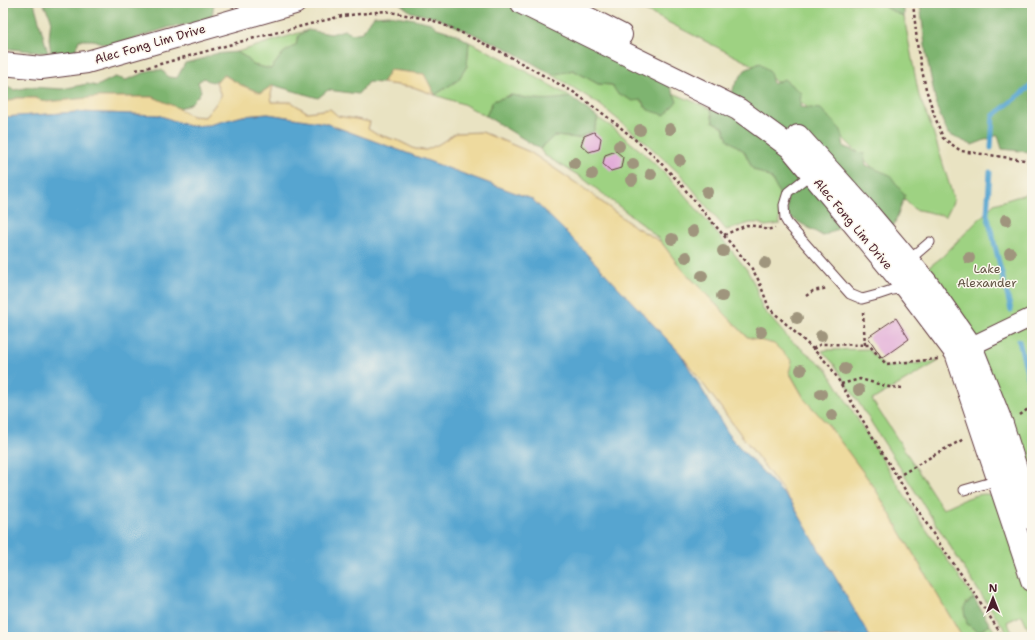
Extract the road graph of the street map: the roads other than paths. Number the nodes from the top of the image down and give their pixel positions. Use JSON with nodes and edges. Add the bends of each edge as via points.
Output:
{"nodes":[{"id":1,"x":295,"y":3,"type":"edge"},
{"id":2,"x":522,"y":3,"type":"edge"},
{"id":3,"x":558,"y":3,"type":"edge"},
{"id":4,"x":3,"y":64,"type":"edge"},
{"id":5,"x":811,"y":174,"type":"junction"},
{"id":6,"x":930,"y":242,"type":"dead end"},
{"id":7,"x":903,"y":274,"type":"junction"},
{"id":8,"x":1032,"y":317,"type":"edge"},
{"id":9,"x":956,"y":353,"type":"junction"},
{"id":10,"x":1008,"y":477,"type":"junction"},
{"id":11,"x":964,"y":490,"type":"dead end"},
{"id":12,"x":1032,"y":519,"type":"edge"},
{"id":13,"x":1032,"y":580,"type":"edge"}],
"edges":[{"from":1,"to":4,"type":"street","name":"Alec Fong Lim Drive","via":[[87,62],[41,68]]},
{"from":2,"to":5,"type":"street","name":"Alec Fong Lim Drive","via":[[738,109],[790,148]]},
{"from":3,"to":7,"type":"street","name":"Alec Fong Lim Drive","via":[[744,96],[799,137],[866,211]]},
{"from":5,"to":7,"type":"street","name":"Alec Fong Lim Drive"},
{"from":5,"to":7,"type":"lane","via":[[788,192],[784,205],[785,219],[850,294],[862,299],[892,290]]},
{"from":6,"to":7,"type":"lane"},
{"from":7,"to":9,"type":"street","name":"Alec Fong Lim Drive"},
{"from":8,"to":9,"type":"street"},
{"from":9,"to":10,"type":"street","name":"Alec Fong Lim Drive"},
{"from":10,"to":11,"type":"lane"},
{"from":10,"to":12,"type":"street","name":"Alec Fong Lim Drive"},
{"from":10,"to":13,"type":"street","name":"Alec Fong Lim Drive"}]}
